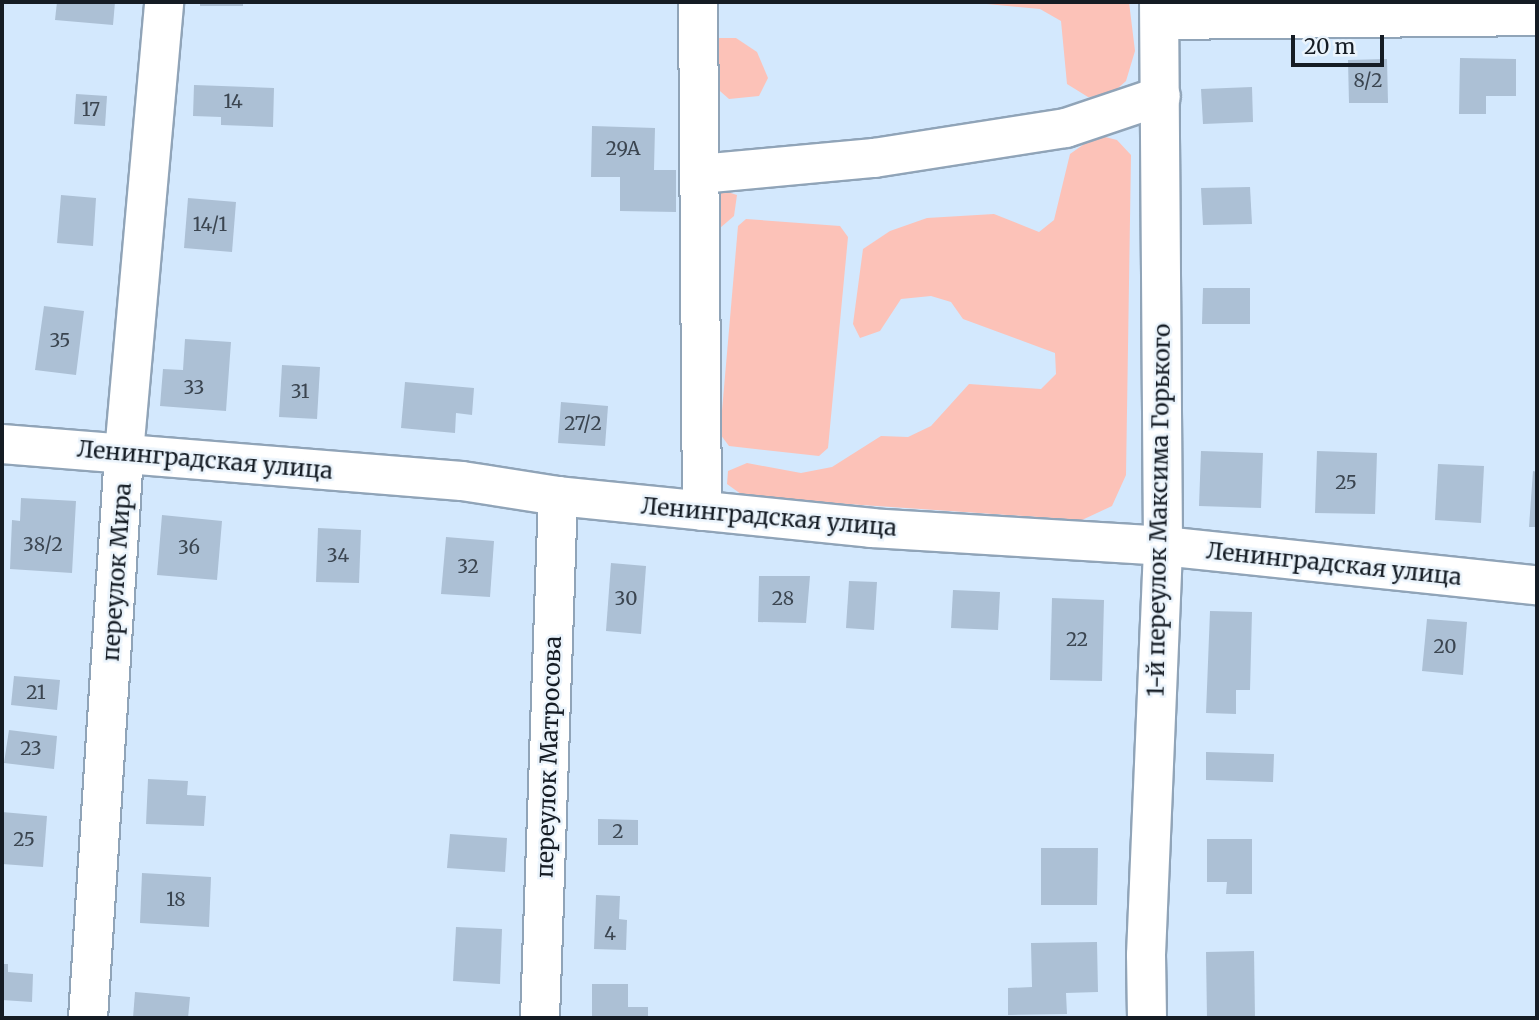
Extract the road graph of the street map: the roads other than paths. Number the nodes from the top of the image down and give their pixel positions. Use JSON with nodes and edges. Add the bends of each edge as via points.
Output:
{"nodes":[{"id":1,"x":164,"y":2,"type":"edge"},
{"id":2,"x":698,"y":2,"type":"edge"},
{"id":3,"x":1160,"y":11,"type":"edge"},
{"id":4,"x":1537,"y":16,"type":"edge"},
{"id":5,"x":1161,"y":96,"type":"junction"},
{"id":6,"x":700,"y":174,"type":"junction"},
{"id":7,"x":2,"y":444,"type":"edge"},
{"id":8,"x":124,"y":453,"type":"junction"},
{"id":9,"x":558,"y":496,"type":"junction"},
{"id":10,"x":702,"y":511,"type":"junction"},
{"id":11,"x":1163,"y":547,"type":"junction"},
{"id":12,"x":1537,"y":585,"type":"edge"},
{"id":13,"x":88,"y":1018,"type":"edge"},
{"id":14,"x":540,"y":1018,"type":"edge"},
{"id":15,"x":1147,"y":1018,"type":"edge"}],
"edges":[{"from":1,"to":8,"type":"street","name":"переулок Мира"},
{"from":2,"to":6,"type":"street"},
{"from":3,"to":4,"type":"street"},
{"from":3,"to":5,"type":"street","name":"1-й переулок Максима Горького"},
{"from":5,"to":6,"type":"street","via":[[1066,128],[874,158]]},
{"from":5,"to":11,"type":"street","name":"1-й переулок Максима Горького"},
{"from":6,"to":10,"type":"street"},
{"from":7,"to":8,"type":"street","name":"Ленинградская улица"},
{"from":8,"to":9,"type":"street","name":"Ленинградская улица","via":[[462,481]]},
{"from":8,"to":13,"type":"street","name":"переулок Мира"},
{"from":9,"to":10,"type":"street","name":"Ленинградская улица"},
{"from":9,"to":14,"type":"street","name":"переулок Матросова"},
{"from":10,"to":11,"type":"street","name":"Ленинградская улица","via":[[871,528]]},
{"from":11,"to":12,"type":"street","name":"Ленинградская улица"},
{"from":11,"to":15,"type":"street","name":"1-й переулок Максима Горького"}]}
